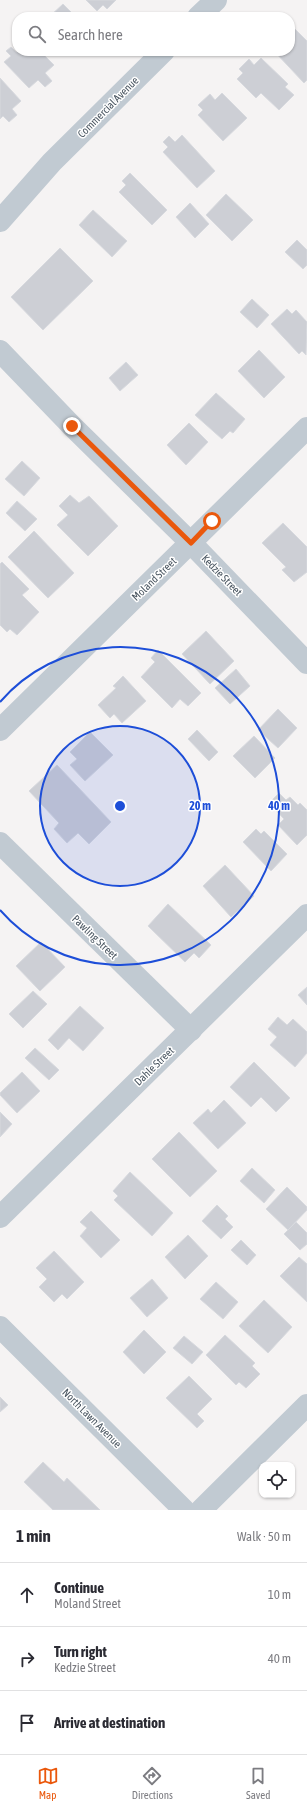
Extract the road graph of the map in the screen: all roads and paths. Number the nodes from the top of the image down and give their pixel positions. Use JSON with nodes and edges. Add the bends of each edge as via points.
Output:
{"nodes":[{"id":1,"x":216,"y":0,"type":"edge"},
{"id":2,"x":203,"y":12,"type":"edge"},
{"id":3,"x":159,"y":56,"type":"edge"},
{"id":4,"x":52,"y":162,"type":"junction"},
{"id":5,"x":0,"y":198,"type":"edge"},
{"id":6,"x":0,"y":221,"type":"edge"},
{"id":7,"x":0,"y":351,"type":"edge"},
{"id":8,"x":307,"y":428,"type":"edge"},
{"id":9,"x":191,"y":543,"type":"junction"},
{"id":10,"x":307,"y":663,"type":"edge"},
{"id":11,"x":0,"y":730,"type":"edge"},
{"id":12,"x":0,"y":843,"type":"edge"},
{"id":13,"x":307,"y":915,"type":"edge"},
{"id":14,"x":191,"y":1030,"type":"junction"},
{"id":15,"x":0,"y":1217,"type":"edge"},
{"id":16,"x":0,"y":1327,"type":"edge"},
{"id":17,"x":307,"y":1405,"type":"edge"},
{"id":18,"x":184,"y":1510,"type":"edge"},
{"id":19,"x":201,"y":1510,"type":"edge"}],
"edges":[{"from":1,"to":2,"type":"street"},
{"from":3,"to":4,"type":"street","name":"Commercial Avenue"},
{"from":4,"to":5,"type":"street","name":"Commercial Avenue"},
{"from":4,"to":6,"type":"street","name":"Commercial Avenue"},
{"from":7,"to":9,"type":"street","name":"Kedzie Street"},
{"from":8,"to":9,"type":"street","name":"Moland Street"},
{"from":9,"to":10,"type":"street","name":"Kedzie Street"},
{"from":9,"to":11,"type":"street","name":"Moland Street"},
{"from":12,"to":14,"type":"street","name":"Pawling Street"},
{"from":13,"to":14,"type":"street","name":"Dahle Street"},
{"from":14,"to":15,"type":"street","name":"Dahle Street"},
{"from":16,"to":18,"type":"street","name":"North Lawn Avenue"},
{"from":17,"to":19,"type":"street"}]}
